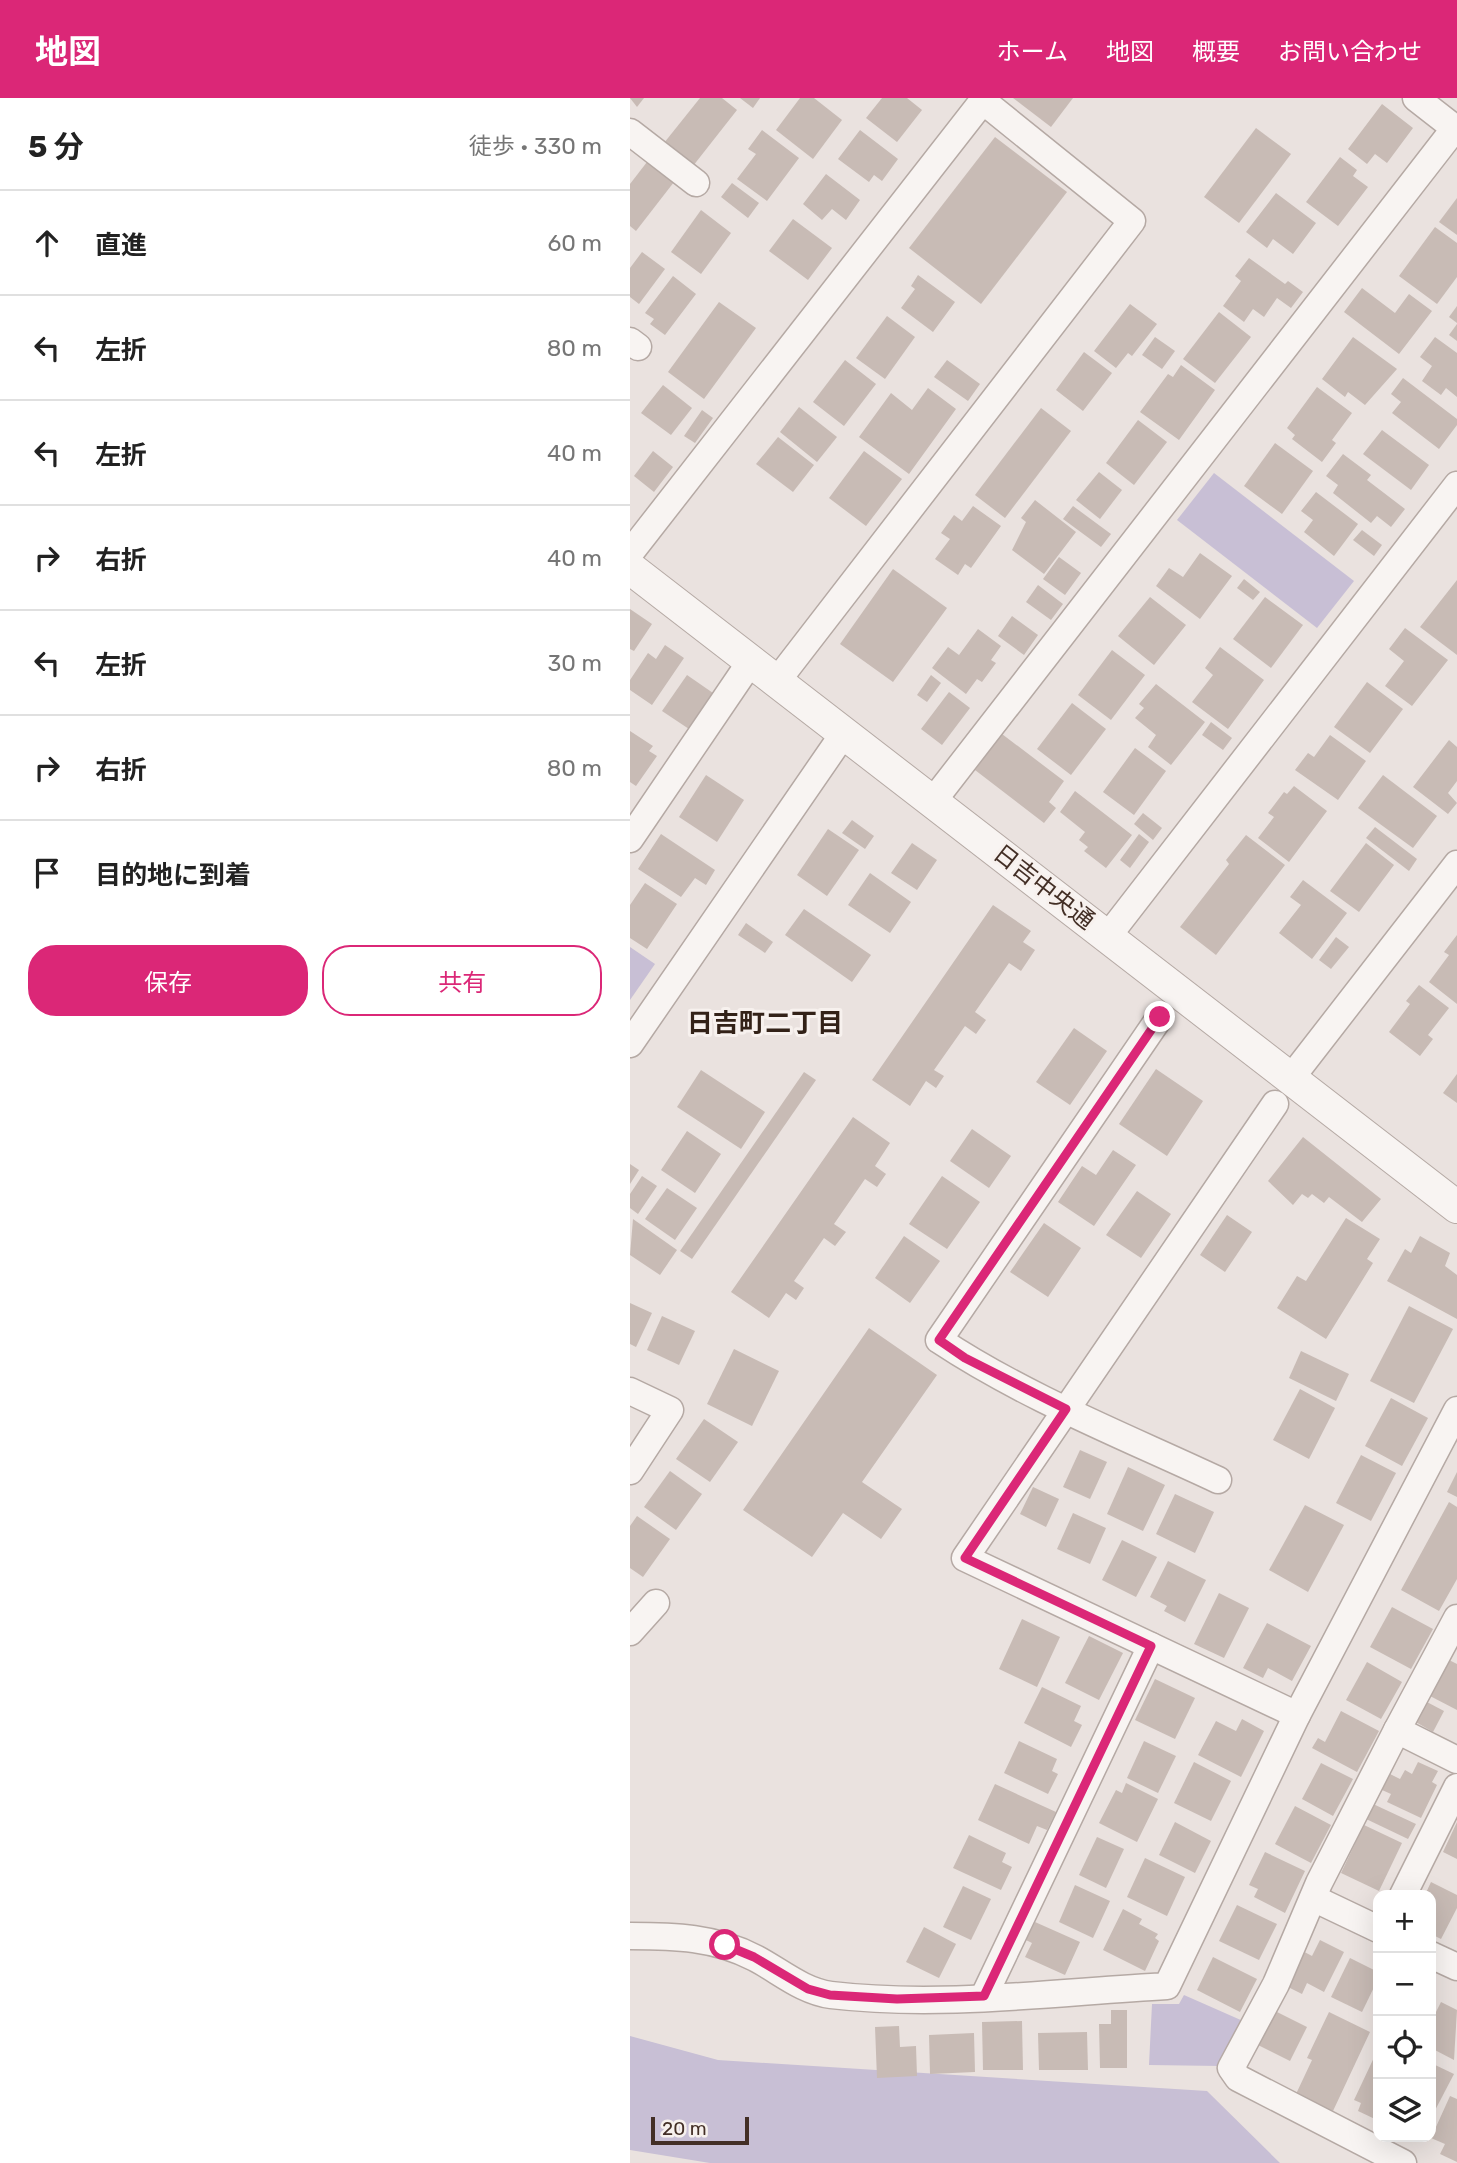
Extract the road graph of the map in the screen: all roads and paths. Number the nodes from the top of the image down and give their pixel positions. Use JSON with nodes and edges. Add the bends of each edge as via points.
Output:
{"nodes":[{"id":1,"x":1416,"y":98,"type":"edge"},
{"id":2,"x":984,"y":99,"type":"edge"},
{"id":3,"x":1456,"y":129,"type":"edge"},
{"id":4,"x":630,"y":132,"type":"edge"},
{"id":5,"x":696,"y":183,"type":"dead end"},
{"id":6,"x":1457,"y":485,"type":"edge"},
{"id":7,"x":630,"y":553,"type":"edge"},
{"id":8,"x":630,"y":568,"type":"edge"},
{"id":9,"x":751,"y":661,"type":"junction"},
{"id":10,"x":777,"y":681,"type":"junction"},
{"id":11,"x":844,"y":733,"type":"junction"},
{"id":12,"x":933,"y":801,"type":"junction"},
{"id":13,"x":630,"y":839,"type":"edge"},
{"id":14,"x":1457,"y":864,"type":"edge"},
{"id":15,"x":1108,"y":936,"type":"junction"},
{"id":16,"x":1160,"y":1017,"type":"dead end"},
{"id":17,"x":630,"y":1044,"type":"edge"},
{"id":18,"x":1283,"y":1091,"type":"junction"},
{"id":19,"x":1457,"y":1207,"type":"edge"},
{"id":20,"x":630,"y":1391,"type":"edge"},
{"id":21,"x":1066,"y":1409,"type":"junction"},
{"id":22,"x":1457,"y":1410,"type":"edge"},
{"id":23,"x":630,"y":1471,"type":"edge"},
{"id":24,"x":1218,"y":1479,"type":"dead end"},
{"id":25,"x":656,"y":1603,"type":"dead end"},
{"id":26,"x":1457,"y":1618,"type":"edge"},
{"id":27,"x":630,"y":1632,"type":"edge"},
{"id":28,"x":1151,"y":1646,"type":"junction"},
{"id":29,"x":1297,"y":1715,"type":"junction"},
{"id":30,"x":1397,"y":1730,"type":"junction"},
{"id":31,"x":1457,"y":1760,"type":"edge"},
{"id":32,"x":1457,"y":1787,"type":"edge"},
{"id":33,"x":1406,"y":1890,"type":"edge"},
{"id":34,"x":1313,"y":1898,"type":"junction"},
{"id":35,"x":1373,"y":1927,"type":"edge"},
{"id":36,"x":630,"y":1936,"type":"edge"},
{"id":37,"x":1436,"y":1957,"type":"edge"},
{"id":38,"x":1457,"y":1967,"type":"edge"},
{"id":39,"x":984,"y":1996,"type":"junction"},
{"id":40,"x":1403,"y":2163,"type":"edge"}],
"edges":[{"from":1,"to":3,"type":"street"},
{"from":2,"to":7,"type":"street"},
{"from":2,"to":10,"type":"street","via":[[1132,221]]},
{"from":3,"to":12,"type":"street"},
{"from":4,"to":5,"type":"street"},
{"from":6,"to":15,"type":"street"},
{"from":8,"to":9,"type":"street","name":"日吉中央通"},
{"from":9,"to":10,"type":"street","name":"日吉中央通"},
{"from":9,"to":13,"type":"street"},
{"from":10,"to":11,"type":"street","name":"日吉中央通"},
{"from":11,"to":12,"type":"street","name":"日吉中央通"},
{"from":11,"to":17,"type":"street"},
{"from":12,"to":15,"type":"street","name":"日吉中央通"},
{"from":14,"to":18,"type":"street"},
{"from":15,"to":18,"type":"street","name":"日吉中央通"},
{"from":16,"to":21,"type":"street","via":[[939,1340]]},
{"from":18,"to":19,"type":"street","name":"日吉中央通"},
{"from":18,"to":21,"type":"street"},
{"from":20,"to":23,"type":"street","via":[[670,1410]]},
{"from":21,"to":24,"type":"street"},
{"from":21,"to":28,"type":"street","via":[[965,1558]]},
{"from":22,"to":29,"type":"street"},
{"from":25,"to":27,"type":"street"},
{"from":26,"to":30,"type":"street"},
{"from":28,"to":29,"type":"street"},
{"from":28,"to":39,"type":"street"},
{"from":29,"to":39,"type":"street","via":[[1167,1986]]},
{"from":30,"to":31,"type":"street"},
{"from":30,"to":34,"type":"street"},
{"from":32,"to":33,"type":"street"},
{"from":34,"to":35,"type":"street"},
{"from":34,"to":40,"type":"street","via":[[1276,1984],[1231,2068],[1238,2078]]},
{"from":36,"to":39,"type":"street","via":[[677,1936],[725,1945],[808,1989],[830,1995],[897,1999]]},
{"from":37,"to":38,"type":"street"}]}
